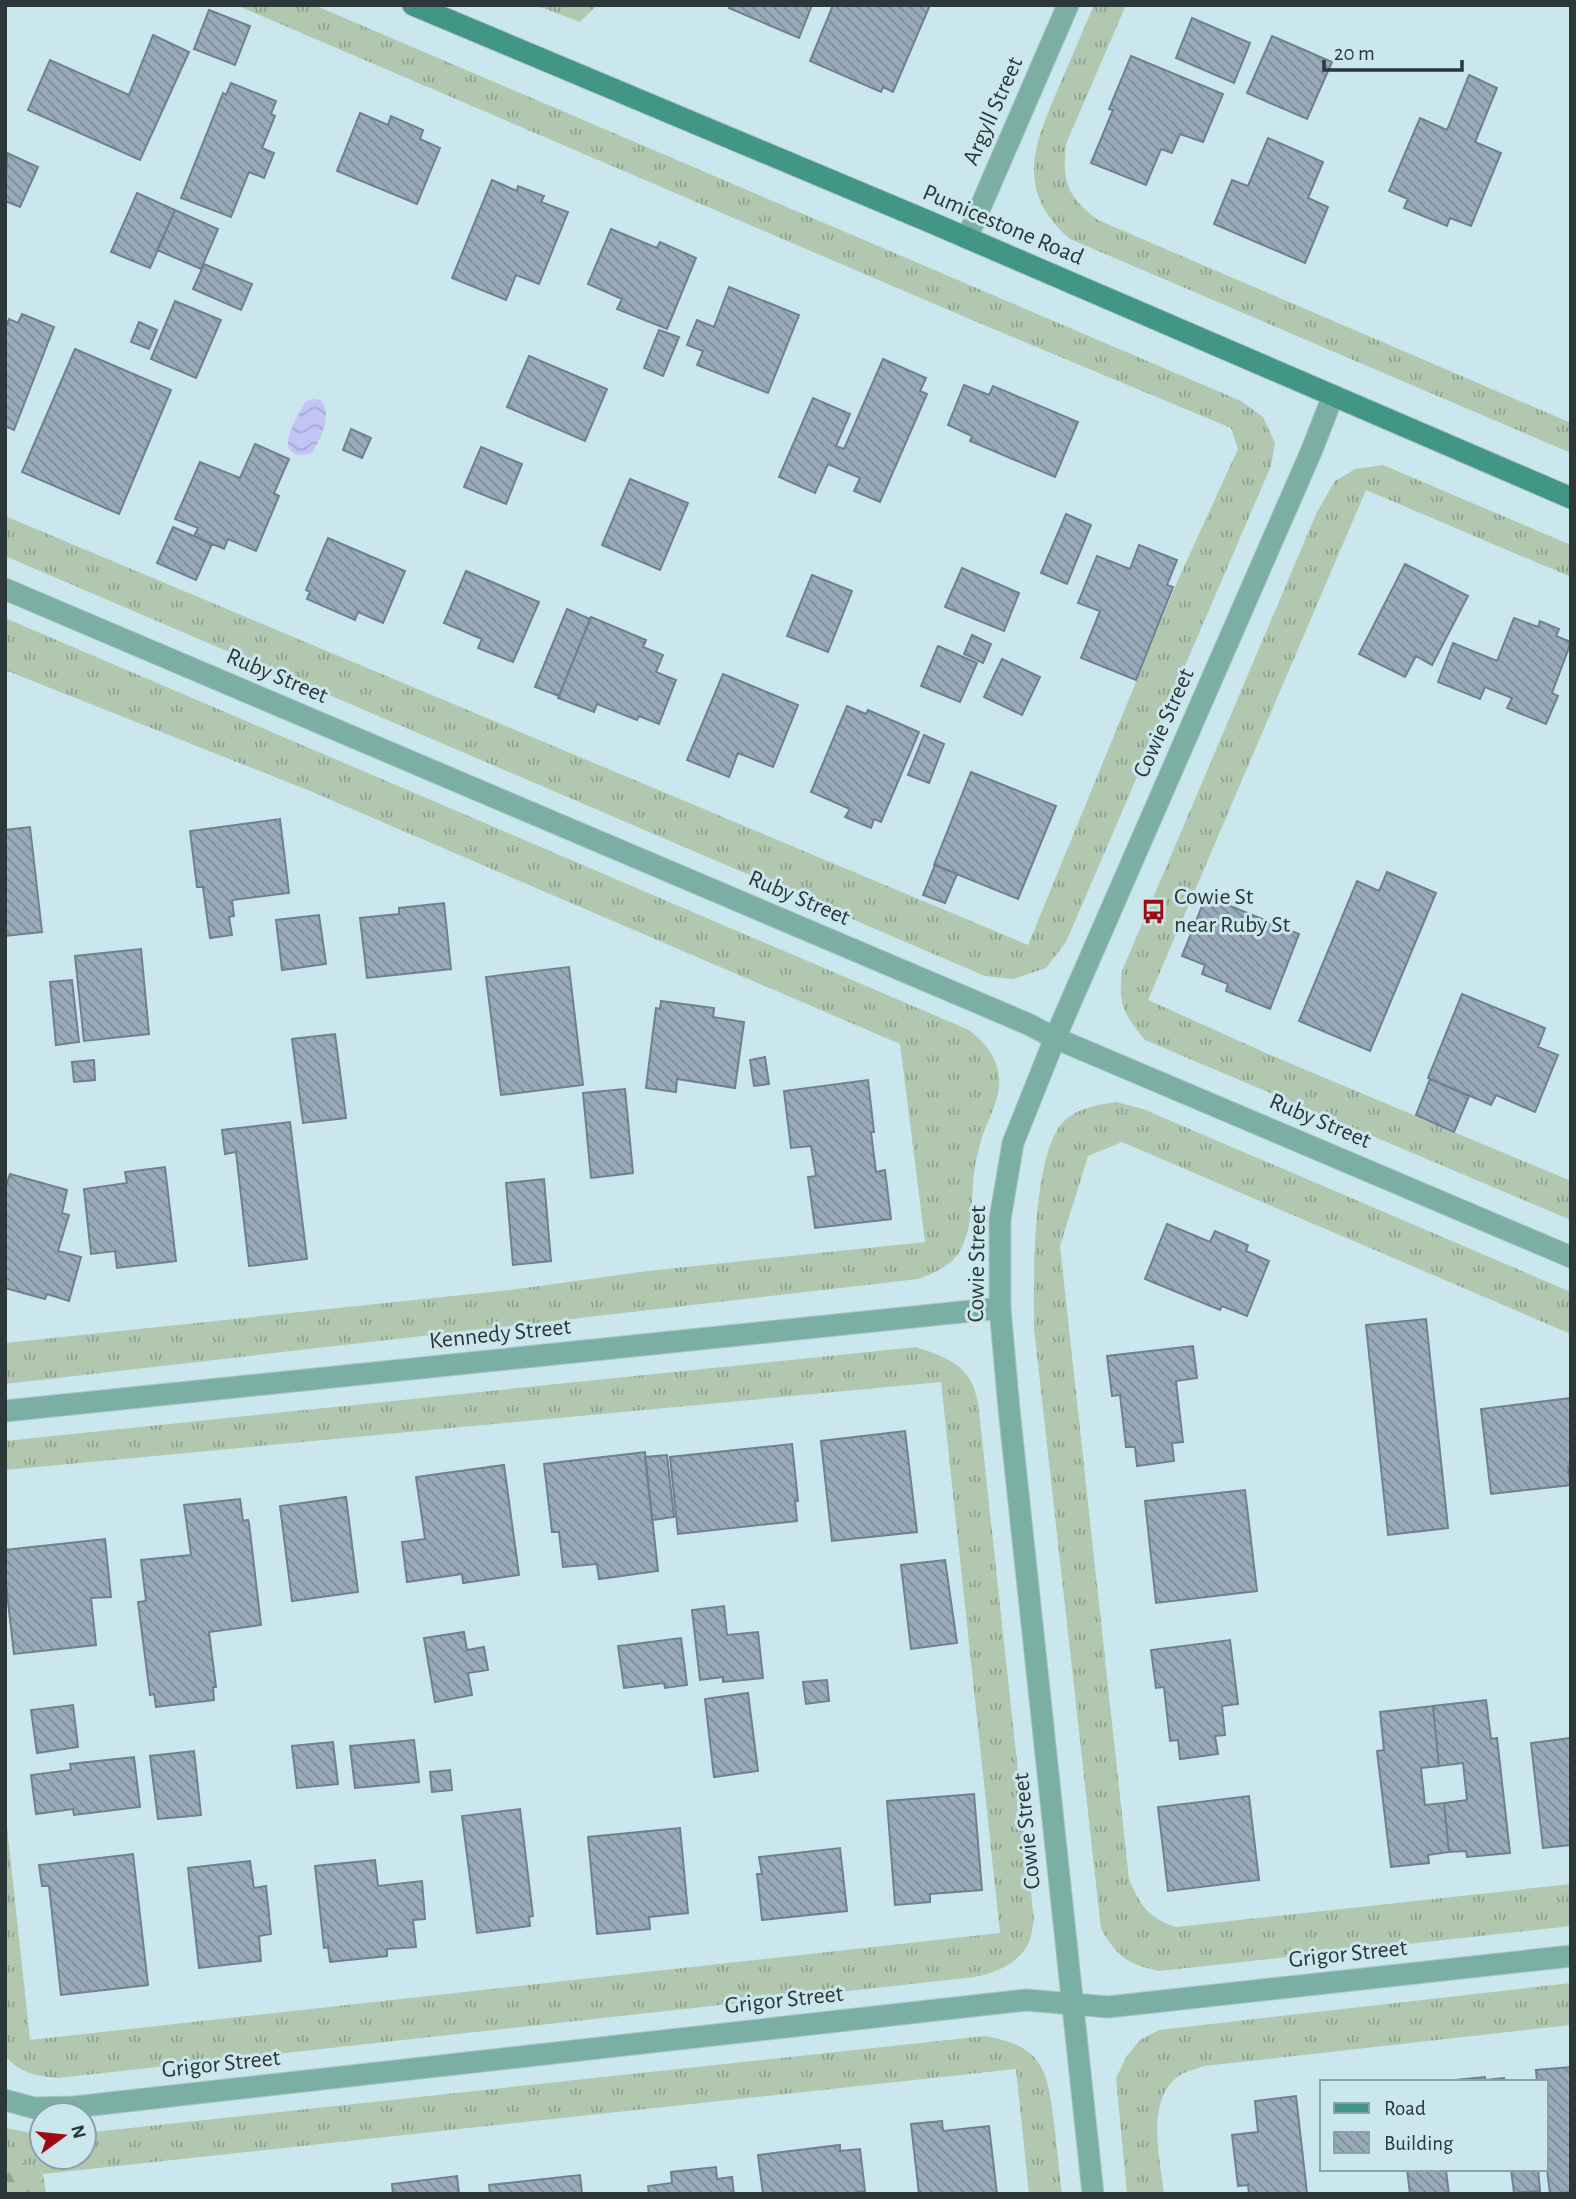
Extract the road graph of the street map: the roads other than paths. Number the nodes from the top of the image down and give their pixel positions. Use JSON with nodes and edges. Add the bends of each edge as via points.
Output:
{"nodes":[{"id":1,"x":413,"y":5,"type":"edge"},
{"id":2,"x":1068,"y":5,"type":"edge"},
{"id":3,"x":967,"y":238,"type":"junction"},
{"id":4,"x":1333,"y":396,"type":"junction"},
{"id":5,"x":1571,"y":498,"type":"edge"},
{"id":6,"x":5,"y":589,"type":"edge"},
{"id":7,"x":1055,"y":1038,"type":"junction"},
{"id":8,"x":1571,"y":1257,"type":"edge"},
{"id":9,"x":1000,"y":1308,"type":"junction"},
{"id":10,"x":5,"y":1411,"type":"edge"},
{"id":11,"x":1571,"y":1956,"type":"edge"},
{"id":12,"x":1072,"y":2004,"type":"junction"},
{"id":13,"x":5,"y":2100,"type":"edge"},
{"id":14,"x":1093,"y":2194,"type":"edge"}],
"edges":[{"from":1,"to":3,"type":"main road","name":"Pumicestone Road"},
{"from":2,"to":3,"type":"street","name":"Argyll Street"},
{"from":3,"to":4,"type":"main road","name":"Pumicestone Road"},
{"from":4,"to":5,"type":"main road","name":"Pumicestone Road"},
{"from":4,"to":7,"type":"street","name":"Cowie Street"},
{"from":6,"to":7,"type":"street","name":"Ruby Street"},
{"from":7,"to":8,"type":"street","name":"Ruby Street"},
{"from":7,"to":9,"type":"street","name":"Cowie Street","via":[[1013,1143],[1000,1219]]},
{"from":9,"to":10,"type":"street","name":"Kennedy Street"},
{"from":9,"to":12,"type":"street","name":"Cowie Street"},
{"from":11,"to":12,"type":"street","name":"Grigor Street","via":[[1108,2007]]},
{"from":12,"to":13,"type":"street","name":"Grigor Street","via":[[1026,2000],[74,2107],[34,2108]]},
{"from":12,"to":14,"type":"street","name":"Cowie Street"}]}
